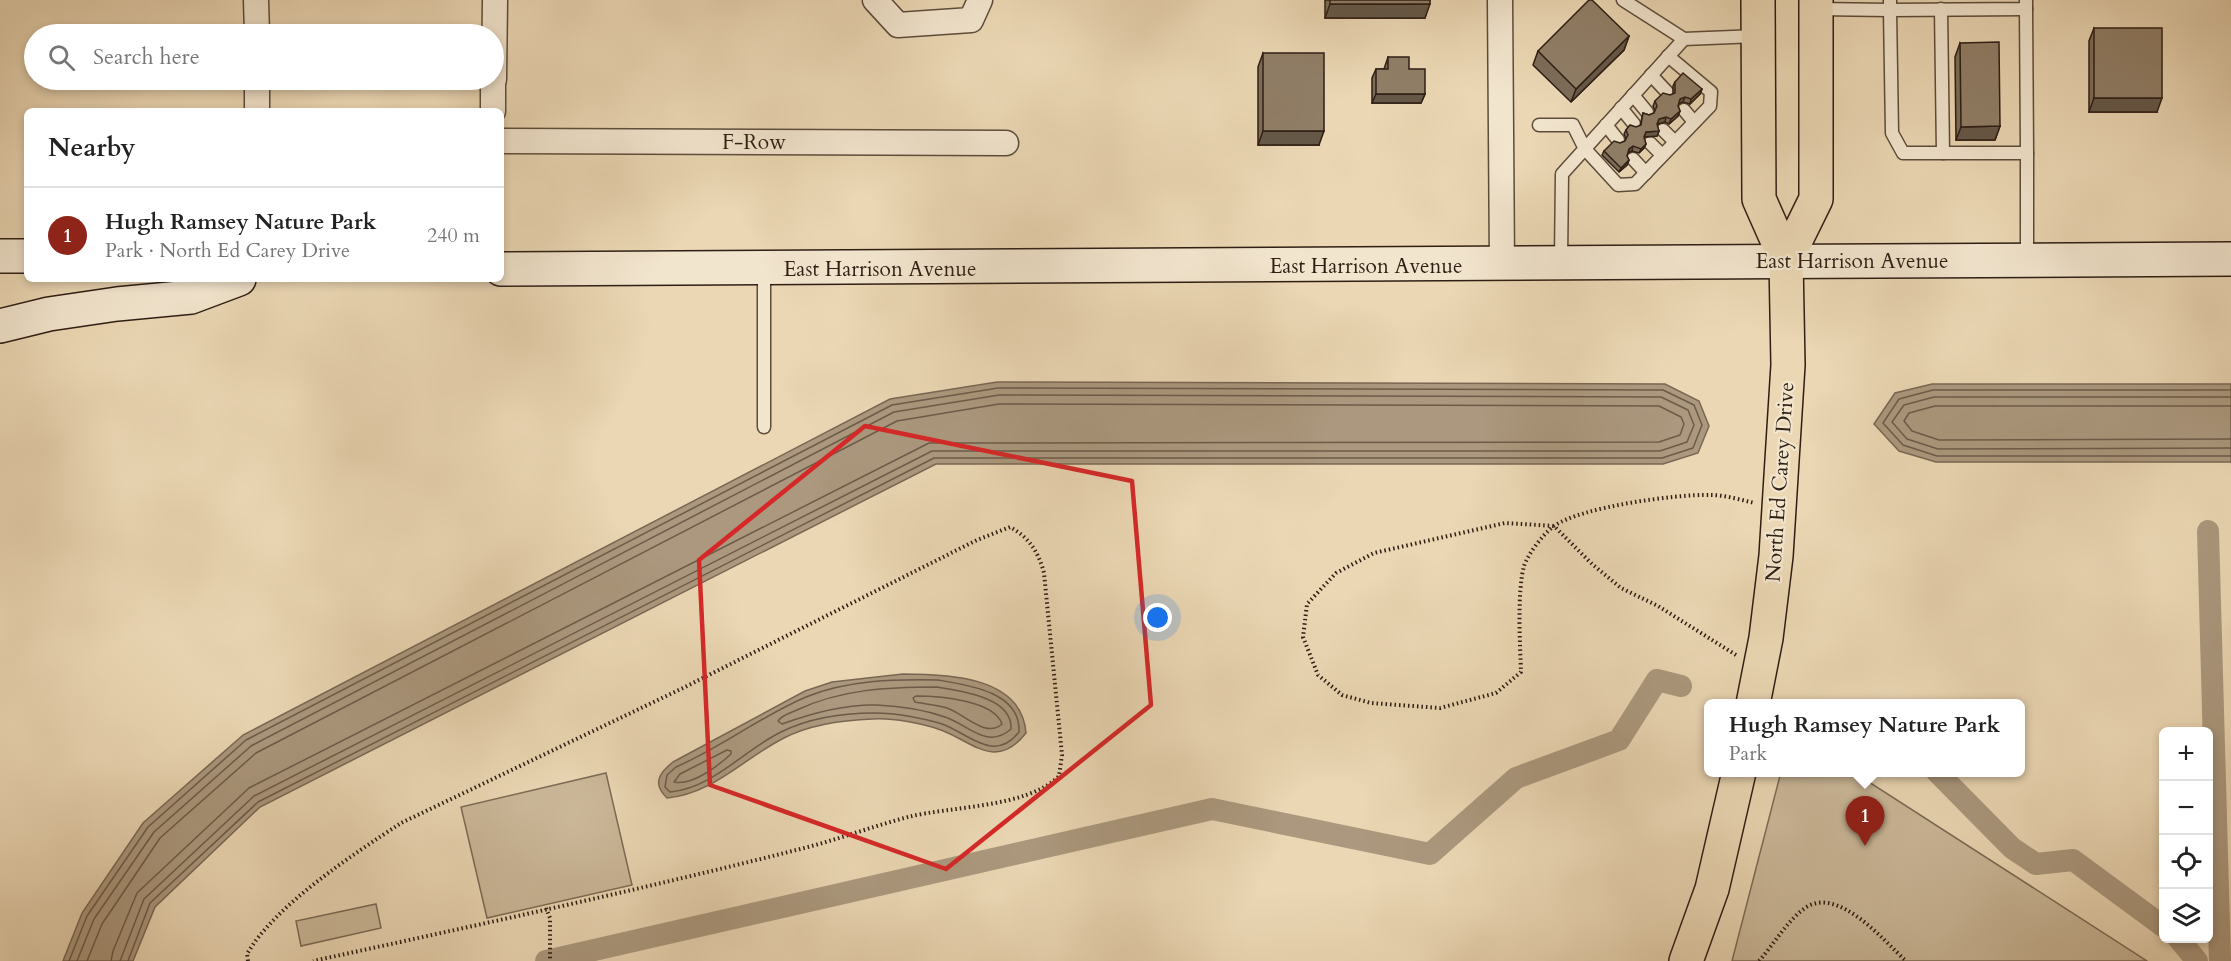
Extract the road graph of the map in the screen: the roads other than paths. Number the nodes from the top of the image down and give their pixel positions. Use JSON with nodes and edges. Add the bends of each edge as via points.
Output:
{"nodes":[{"id":1,"x":256,"y":0,"type":"edge"},
{"id":2,"x":495,"y":0,"type":"edge"},
{"id":3,"x":875,"y":0,"type":"edge"},
{"id":4,"x":980,"y":0,"type":"edge"},
{"id":5,"x":1500,"y":0,"type":"edge"},
{"id":6,"x":1623,"y":0,"type":"edge"},
{"id":7,"x":1758,"y":0,"type":"edge"},
{"id":8,"x":1816,"y":5,"type":"edge"},
{"id":9,"x":1890,"y":5,"type":"edge"},
{"id":10,"x":2026,"y":5,"type":"edge"},
{"id":11,"x":1941,"y":9,"type":"junction"},
{"id":12,"x":257,"y":24,"type":"edge"},
{"id":13,"x":495,"y":24,"type":"edge"},
{"id":14,"x":1759,"y":36,"type":"junction"},
{"id":15,"x":1684,"y":39,"type":"junction"},
{"id":16,"x":1668,"y":56,"type":"junction"},
{"id":17,"x":1651,"y":75,"type":"junction"},
{"id":18,"x":257,"y":90,"type":"edge"},
{"id":19,"x":494,"y":90,"type":"edge"},
{"id":20,"x":1667,"y":92,"type":"edge"},
{"id":21,"x":1633,"y":95,"type":"junction"},
{"id":22,"x":257,"y":108,"type":"edge"},
{"id":23,"x":493,"y":108,"type":"edge"},
{"id":24,"x":1621,"y":108,"type":"junction"},
{"id":25,"x":1684,"y":110,"type":"dead end"},
{"id":26,"x":1647,"y":112,"type":"edge"},
{"id":27,"x":1694,"y":122,"type":"junction"},
{"id":28,"x":1634,"y":124,"type":"edge"},
{"id":29,"x":1539,"y":125,"type":"dead end"},
{"id":30,"x":1606,"y":125,"type":"junction"},
{"id":31,"x":1663,"y":130,"type":"dead end"},
{"id":32,"x":1618,"y":140,"type":"edge"},
{"id":33,"x":504,"y":141,"type":"edge"},
{"id":34,"x":1675,"y":142,"type":"junction"},
{"id":35,"x":1006,"y":143,"type":"dead end"},
{"id":36,"x":1650,"y":143,"type":"dead end"},
{"id":37,"x":1585,"y":149,"type":"junction"},
{"id":38,"x":1943,"y":153,"type":"junction"},
{"id":39,"x":2027,"y":153,"type":"junction"},
{"id":40,"x":1662,"y":155,"type":"junction"},
{"id":41,"x":1634,"y":159,"type":"dead end"},
{"id":42,"x":1646,"y":173,"type":"junction"},
{"id":43,"x":24,"y":255,"type":"edge"},
{"id":44,"x":0,"y":256,"type":"edge"},
{"id":45,"x":2231,"y":259,"type":"edge"},
{"id":46,"x":1786,"y":260,"type":"junction"},
{"id":47,"x":2027,"y":261,"type":"junction"},
{"id":48,"x":1561,"y":264,"type":"junction"},
{"id":49,"x":1502,"y":265,"type":"junction"},
{"id":50,"x":504,"y":269,"type":"edge"},
{"id":51,"x":764,"y":270,"type":"junction"},
{"id":52,"x":231,"y":282,"type":"edge"},
{"id":53,"x":0,"y":326,"type":"edge"},
{"id":54,"x":764,"y":427,"type":"dead end"},
{"id":55,"x":1754,"y":699,"type":"edge"},
{"id":56,"x":1738,"y":777,"type":"edge"},
{"id":57,"x":1686,"y":961,"type":"edge"}],
"edges":[{"from":1,"to":12,"type":"street"},
{"from":2,"to":13,"type":"street"},
{"from":3,"to":4,"type":"street","via":[[898,25],[971,20]]},
{"from":5,"to":49,"type":"street"},
{"from":6,"to":15,"type":"lane"},
{"from":7,"to":14,"type":"main road"},
{"from":8,"to":9,"type":"lane"},
{"from":8,"to":46,"type":"main road","via":[[1816,199]]},
{"from":9,"to":11,"type":"lane"},
{"from":9,"to":38,"type":"lane","via":[[1892,134],[1903,153]]},
{"from":10,"to":11,"type":"lane"},
{"from":10,"to":39,"type":"lane"},
{"from":11,"to":38,"type":"lane"},
{"from":14,"to":15,"type":"lane"},
{"from":14,"to":46,"type":"main road","via":[[1759,199]]},
{"from":15,"to":16,"type":"lane"},
{"from":16,"to":17,"type":"lane"},
{"from":16,"to":27,"type":"lane","via":[[1711,92],[1710,106]]},
{"from":17,"to":20,"type":"lane"},
{"from":17,"to":21,"type":"lane"},
{"from":18,"to":22,"type":"street"},
{"from":19,"to":23,"type":"street"},
{"from":21,"to":24,"type":"lane"},
{"from":21,"to":26,"type":"lane"},
{"from":24,"to":28,"type":"lane"},
{"from":24,"to":30,"type":"lane"},
{"from":25,"to":27,"type":"lane"},
{"from":27,"to":34,"type":"lane"},
{"from":29,"to":37,"type":"lane","via":[[1573,125]]},
{"from":30,"to":32,"type":"lane"},
{"from":30,"to":37,"type":"lane"},
{"from":31,"to":34,"type":"lane"},
{"from":33,"to":35,"type":"street","name":"F-Row"},
{"from":34,"to":40,"type":"lane"},
{"from":36,"to":40,"type":"lane"},
{"from":37,"to":42,"type":"lane","via":[[1618,185],[1635,184]]},
{"from":37,"to":48,"type":"lane","via":[[1562,174]]},
{"from":38,"to":39,"type":"lane"},
{"from":39,"to":47,"type":"lane"},
{"from":40,"to":42,"type":"lane"},
{"from":41,"to":42,"type":"lane"},
{"from":43,"to":44,"type":"main road"},
{"from":45,"to":47,"type":"main road","name":"East Harrison Avenue"},
{"from":46,"to":47,"type":"main road","name":"East Harrison Avenue"},
{"from":46,"to":48,"type":"main road","name":"East Harrison Avenue"},
{"from":46,"to":55,"type":"main road","name":"North Ed Carey Drive","via":[[1788,365],[1776,556]]},
{"from":48,"to":49,"type":"main road","name":"East Harrison Avenue"},
{"from":49,"to":51,"type":"main road","name":"East Harrison Avenue"},
{"from":50,"to":51,"type":"main road","name":"East Harrison Avenue"},
{"from":51,"to":54,"type":"lane"},
{"from":52,"to":53,"type":"main road","via":[[190,297],[49,314]]},
{"from":56,"to":57,"type":"main road","via":[[1712,889]]}]}
